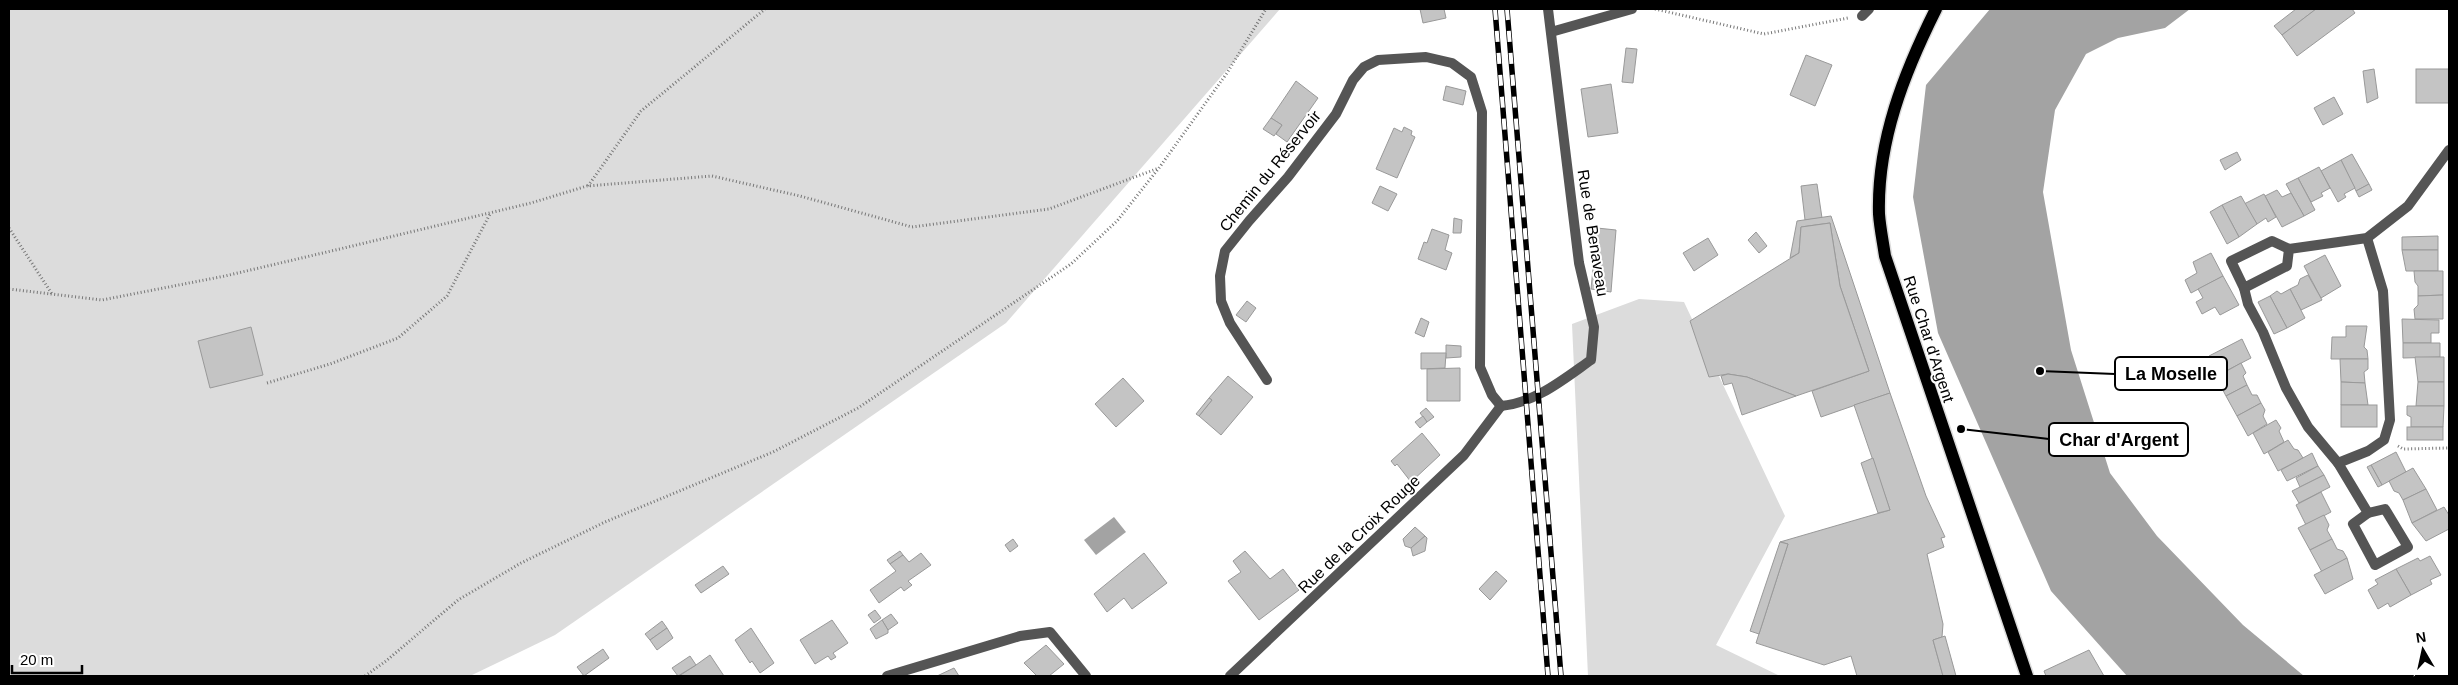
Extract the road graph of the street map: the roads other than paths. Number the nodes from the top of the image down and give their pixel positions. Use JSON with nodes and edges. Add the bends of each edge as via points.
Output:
{"nodes":[{"id":1,"x":1548,"y":9,"type":"edge"},
{"id":2,"x":1632,"y":9,"type":"edge"},
{"id":3,"x":1936,"y":9,"type":"edge"},
{"id":4,"x":1551,"y":32,"type":"junction"},
{"id":5,"x":2449,"y":150,"type":"edge"},
{"id":6,"x":2367,"y":238,"type":"junction"},
{"id":7,"x":2289,"y":250,"type":"junction"},
{"id":8,"x":2244,"y":288,"type":"junction"},
{"id":9,"x":1267,"y":380,"type":"dead end"},
{"id":10,"x":1501,"y":406,"type":"junction"},
{"id":11,"x":2338,"y":463,"type":"junction"},
{"id":12,"x":2368,"y":513,"type":"junction"},
{"id":13,"x":887,"y":676,"type":"edge"},
{"id":14,"x":1086,"y":676,"type":"edge"},
{"id":15,"x":1230,"y":676,"type":"edge"},
{"id":16,"x":2027,"y":676,"type":"edge"}],
"edges":[{"from":1,"to":4,"type":"street","name":"Rue de Benaveau"},
{"from":2,"to":4,"type":"street"},
{"from":3,"to":16,"type":"main road","name":"Rue Char d'Argent","via":[[1911,60],[1884,144],[1879,215],[1885,256]]},
{"from":4,"to":10,"type":"street","name":"Rue de Benaveau","via":[[1579,262],[1594,327],[1591,360],[1553,387]]},
{"from":5,"to":6,"type":"street","via":[[2408,206]]},
{"from":6,"to":7,"type":"street"},
{"from":6,"to":11,"type":"street","via":[[2383,291],[2390,420],[2384,440],[2368,451]]},
{"from":7,"to":8,"type":"street","via":[[2287,266]]},
{"from":7,"to":8,"type":"street","via":[[2272,241],[2231,261]]},
{"from":8,"to":11,"type":"street","via":[[2248,304],[2264,332],[2286,388],[2308,427]]},
{"from":9,"to":10,"type":"street","name":"Chemin du Réservoir","via":[[1230,323],[1221,301],[1220,276],[1225,251],[1336,114],[1353,80],[1364,67],[1378,60],[1426,57],[1452,63],[1471,77],[1482,112],[1480,367],[1492,395]]},
{"from":10,"to":15,"type":"street","name":"Rue de la Croix Rouge","via":[[1464,455]]},
{"from":11,"to":12,"type":"street"},
{"from":12,"to":12,"type":"street","via":[[2384,509],[2408,546],[2375,565],[2353,524]]},
{"from":13,"to":14,"type":"street","via":[[1020,636],[1050,632]]}]}
